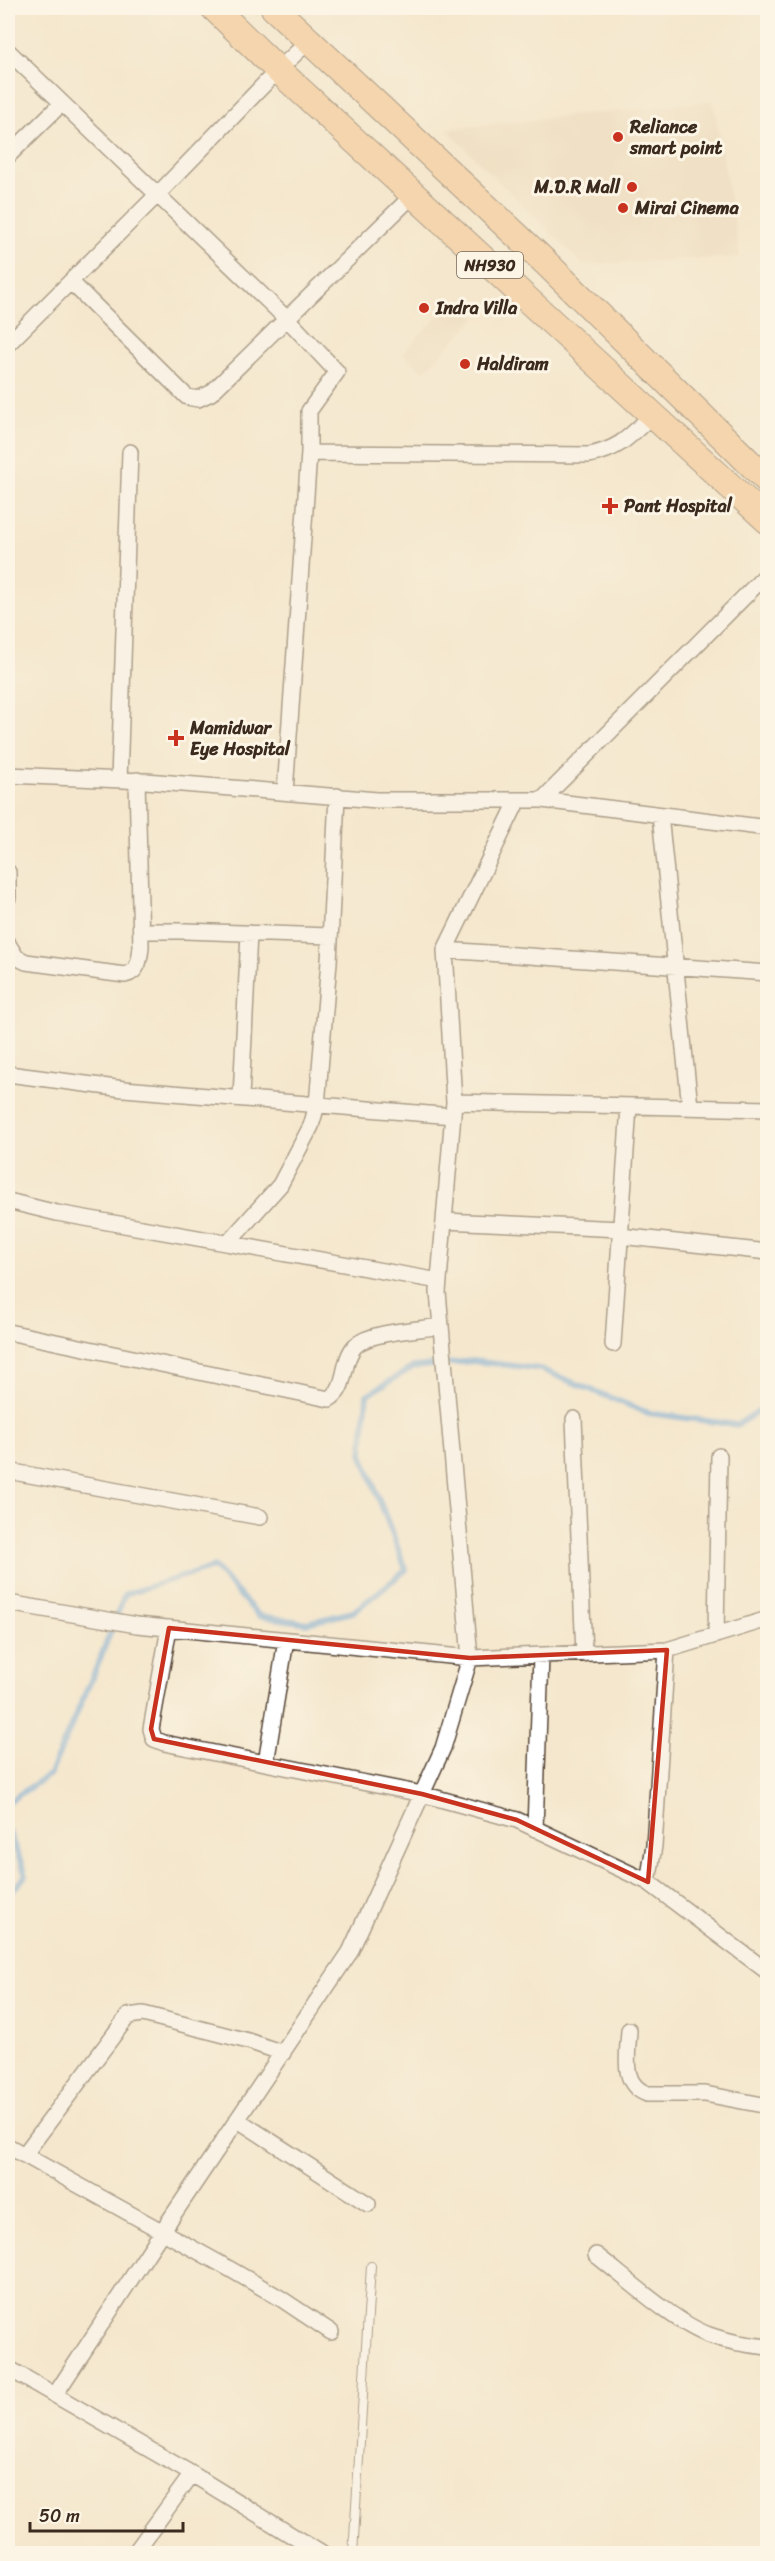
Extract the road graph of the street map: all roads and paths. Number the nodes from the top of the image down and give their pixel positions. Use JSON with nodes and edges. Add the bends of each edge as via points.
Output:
{"nodes":[{"id":1,"x":214,"y":8,"type":"edge"},
{"id":2,"x":273,"y":8,"type":"edge"},
{"id":3,"x":308,"y":42,"type":"junction"},
{"id":4,"x":8,"y":51,"type":"edge"},
{"id":5,"x":278,"y":70,"type":"junction"},
{"id":6,"x":61,"y":104,"type":"junction"},
{"id":7,"x":8,"y":156,"type":"edge"},
{"id":8,"x":414,"y":194,"type":"junction"},
{"id":9,"x":157,"y":195,"type":"junction"},
{"id":10,"x":71,"y":282,"type":"junction"},
{"id":11,"x":288,"y":320,"type":"junction"},
{"id":12,"x":8,"y":344,"type":"edge"},
{"id":13,"x":652,"y":415,"type":"junction"},
{"id":14,"x":130,"y":452,"type":"dead end"},
{"id":15,"x":309,"y":453,"type":"junction"},
{"id":16,"x":768,"y":481,"type":"edge"},
{"id":17,"x":768,"y":521,"type":"edge"},
{"id":18,"x":768,"y":573,"type":"edge"},
{"id":19,"x":8,"y":775,"type":"edge"},
{"id":20,"x":119,"y":780,"type":"junction"},
{"id":21,"x":137,"y":780,"type":"junction"},
{"id":22,"x":285,"y":792,"type":"junction"},
{"id":23,"x":337,"y":796,"type":"junction"},
{"id":24,"x":518,"y":800,"type":"junction"},
{"id":25,"x":542,"y":800,"type":"junction"},
{"id":26,"x":660,"y":815,"type":"junction"},
{"id":27,"x":768,"y":828,"type":"edge"},
{"id":28,"x":8,"y":872,"type":"edge"},
{"id":29,"x":8,"y":898,"type":"edge"},
{"id":30,"x":141,"y":931,"type":"junction"},
{"id":31,"x":249,"y":933,"type":"junction"},
{"id":32,"x":330,"y":936,"type":"junction"},
{"id":33,"x":8,"y":944,"type":"edge"},
{"id":34,"x":445,"y":950,"type":"junction"},
{"id":35,"x":674,"y":967,"type":"junction"},
{"id":36,"x":768,"y":973,"type":"edge"},
{"id":37,"x":8,"y":1074,"type":"edge"},
{"id":38,"x":241,"y":1098,"type":"junction"},
{"id":39,"x":317,"y":1105,"type":"junction"},
{"id":40,"x":629,"y":1106,"type":"junction"},
{"id":41,"x":690,"y":1107,"type":"junction"},
{"id":42,"x":454,"y":1109,"type":"junction"},
{"id":43,"x":768,"y":1109,"type":"edge"},
{"id":44,"x":8,"y":1201,"type":"edge"},
{"id":45,"x":444,"y":1221,"type":"junction"},
{"id":46,"x":620,"y":1233,"type":"junction"},
{"id":47,"x":228,"y":1243,"type":"junction"},
{"id":48,"x":768,"y":1252,"type":"edge"},
{"id":49,"x":439,"y":1281,"type":"junction"},
{"id":50,"x":441,"y":1326,"type":"junction"},
{"id":51,"x":8,"y":1332,"type":"edge"},
{"id":52,"x":613,"y":1344,"type":"dead end"},
{"id":53,"x":574,"y":1419,"type":"dead end"},
{"id":54,"x":719,"y":1456,"type":"dead end"},
{"id":55,"x":8,"y":1471,"type":"edge"},
{"id":56,"x":260,"y":1517,"type":"dead end"},
{"id":57,"x":8,"y":1603,"type":"edge"},
{"id":58,"x":768,"y":1619,"type":"edge"},
{"id":59,"x":169,"y":1628,"type":"junction"},
{"id":60,"x":716,"y":1635,"type":"junction"},
{"id":61,"x":286,"y":1640,"type":"junction"},
{"id":62,"x":667,"y":1650,"type":"junction"},
{"id":63,"x":584,"y":1654,"type":"junction"},
{"id":64,"x":541,"y":1656,"type":"junction"},
{"id":65,"x":470,"y":1658,"type":"junction"},
{"id":66,"x":266,"y":1763,"type":"junction"},
{"id":67,"x":422,"y":1794,"type":"junction"},
{"id":68,"x":535,"y":1829,"type":"junction"},
{"id":69,"x":648,"y":1882,"type":"junction"},
{"id":70,"x":768,"y":1972,"type":"edge"},
{"id":71,"x":629,"y":2030,"type":"dead end"},
{"id":72,"x":283,"y":2053,"type":"junction"},
{"id":73,"x":768,"y":2106,"type":"edge"},
{"id":74,"x":238,"y":2120,"type":"junction"},
{"id":75,"x":8,"y":2146,"type":"edge"},
{"id":76,"x":24,"y":2155,"type":"junction"},
{"id":77,"x":368,"y":2204,"type":"dead end"},
{"id":78,"x":161,"y":2233,"type":"junction"},
{"id":79,"x":596,"y":2254,"type":"dead end"},
{"id":80,"x":371,"y":2266,"type":"dead end"},
{"id":81,"x":331,"y":2332,"type":"dead end"},
{"id":82,"x":768,"y":2347,"type":"edge"},
{"id":83,"x":8,"y":2368,"type":"edge"},
{"id":84,"x":55,"y":2395,"type":"junction"},
{"id":85,"x":192,"y":2474,"type":"junction"},
{"id":86,"x":134,"y":2553,"type":"edge"},
{"id":87,"x":322,"y":2553,"type":"edge"},
{"id":88,"x":353,"y":2553,"type":"edge"}],
"edges":[{"from":1,"to":5,"type":"highway","number":"NH930"},
{"from":2,"to":3,"type":"highway","number":"NH930"},
{"from":3,"to":5,"type":"street"},
{"from":3,"to":16,"type":"highway","number":"NH930","via":[[544,262]]},
{"from":4,"to":6,"type":"street"},
{"from":5,"to":8,"type":"highway","number":"NH930"},
{"from":5,"to":9,"type":"street"},
{"from":6,"to":7,"type":"street"},
{"from":6,"to":9,"type":"street"},
{"from":8,"to":11,"type":"street"},
{"from":8,"to":13,"type":"highway","number":"NH930"},
{"from":9,"to":10,"type":"street"},
{"from":9,"to":11,"type":"street"},
{"from":10,"to":11,"type":"street","via":[[187,397],[198,399],[212,393]]},
{"from":10,"to":12,"type":"street"},
{"from":11,"to":15,"type":"street","via":[[337,372],[309,411]]},
{"from":13,"to":15,"type":"street","via":[[608,451],[589,455]]},
{"from":13,"to":17,"type":"highway","number":"NH930"},
{"from":14,"to":20,"type":"street"},
{"from":15,"to":22,"type":"street"},
{"from":18,"to":25,"type":"street"},
{"from":19,"to":20,"type":"street"},
{"from":20,"to":21,"type":"street"},
{"from":21,"to":22,"type":"street"},
{"from":21,"to":30,"type":"street"},
{"from":22,"to":23,"type":"street"},
{"from":23,"to":24,"type":"street","via":[[377,800]]},
{"from":23,"to":32,"type":"street"},
{"from":24,"to":25,"type":"street"},
{"from":24,"to":34,"type":"street"},
{"from":25,"to":26,"type":"street"},
{"from":26,"to":27,"type":"street"},
{"from":26,"to":35,"type":"street"},
{"from":28,"to":29,"type":"street"},
{"from":30,"to":31,"type":"street"},
{"from":30,"to":33,"type":"street","via":[[139,960],[131,974],[125,975],[26,962],[16,957]]},
{"from":31,"to":32,"type":"street"},
{"from":31,"to":38,"type":"street"},
{"from":32,"to":39,"type":"street"},
{"from":34,"to":35,"type":"street"},
{"from":34,"to":42,"type":"street"},
{"from":35,"to":36,"type":"street"},
{"from":35,"to":41,"type":"street"},
{"from":37,"to":38,"type":"street","via":[[124,1089]]},
{"from":38,"to":39,"type":"street"},
{"from":39,"to":42,"type":"street"},
{"from":39,"to":47,"type":"street","via":[[311,1126],[280,1185]]},
{"from":40,"to":41,"type":"street"},
{"from":40,"to":42,"type":"street"},
{"from":40,"to":46,"type":"street"},
{"from":41,"to":43,"type":"street"},
{"from":42,"to":45,"type":"street"},
{"from":44,"to":47,"type":"street"},
{"from":45,"to":46,"type":"street"},
{"from":45,"to":49,"type":"street"},
{"from":46,"to":48,"type":"street"},
{"from":46,"to":52,"type":"street"},
{"from":47,"to":49,"type":"street"},
{"from":49,"to":50,"type":"street"},
{"from":50,"to":51,"type":"street","via":[[364,1341],[351,1352],[338,1393],[329,1399]]},
{"from":50,"to":65,"type":"street"},
{"from":53,"to":63,"type":"street"},
{"from":54,"to":60,"type":"street"},
{"from":55,"to":56,"type":"street"},
{"from":57,"to":59,"type":"street"},
{"from":58,"to":60,"type":"street"},
{"from":59,"to":61,"type":"street"},
{"from":59,"to":66,"type":"street","via":[[151,1735],[164,1743]]},
{"from":60,"to":62,"type":"street"},
{"from":61,"to":65,"type":"street"},
{"from":61,"to":66,"type":"street"},
{"from":62,"to":63,"type":"street"},
{"from":62,"to":69,"type":"street","via":[[654,1846]]},
{"from":63,"to":64,"type":"street"},
{"from":64,"to":65,"type":"street"},
{"from":64,"to":68,"type":"street"},
{"from":65,"to":67,"type":"street","via":[[443,1748]]},
{"from":66,"to":67,"type":"street"},
{"from":67,"to":68,"type":"street","via":[[517,1820]]},
{"from":67,"to":72,"type":"street","via":[[350,1952]]},
{"from":68,"to":69,"type":"street"},
{"from":69,"to":70,"type":"street"},
{"from":71,"to":73,"type":"street","via":[[627,2074],[639,2091],[705,2094]]},
{"from":72,"to":74,"type":"street"},
{"from":72,"to":76,"type":"street","via":[[143,2014],[128,2016]]},
{"from":74,"to":77,"type":"street"},
{"from":74,"to":78,"type":"street"},
{"from":75,"to":76,"type":"street"},
{"from":76,"to":78,"type":"street"},
{"from":78,"to":81,"type":"street","via":[[280,2298]]},
{"from":78,"to":84,"type":"street"},
{"from":79,"to":82,"type":"street","via":[[686,2324],[707,2335]]},
{"from":80,"to":88,"type":"lane"},
{"from":83,"to":84,"type":"street"},
{"from":84,"to":85,"type":"street"},
{"from":85,"to":86,"type":"street"},
{"from":85,"to":87,"type":"street"}]}
